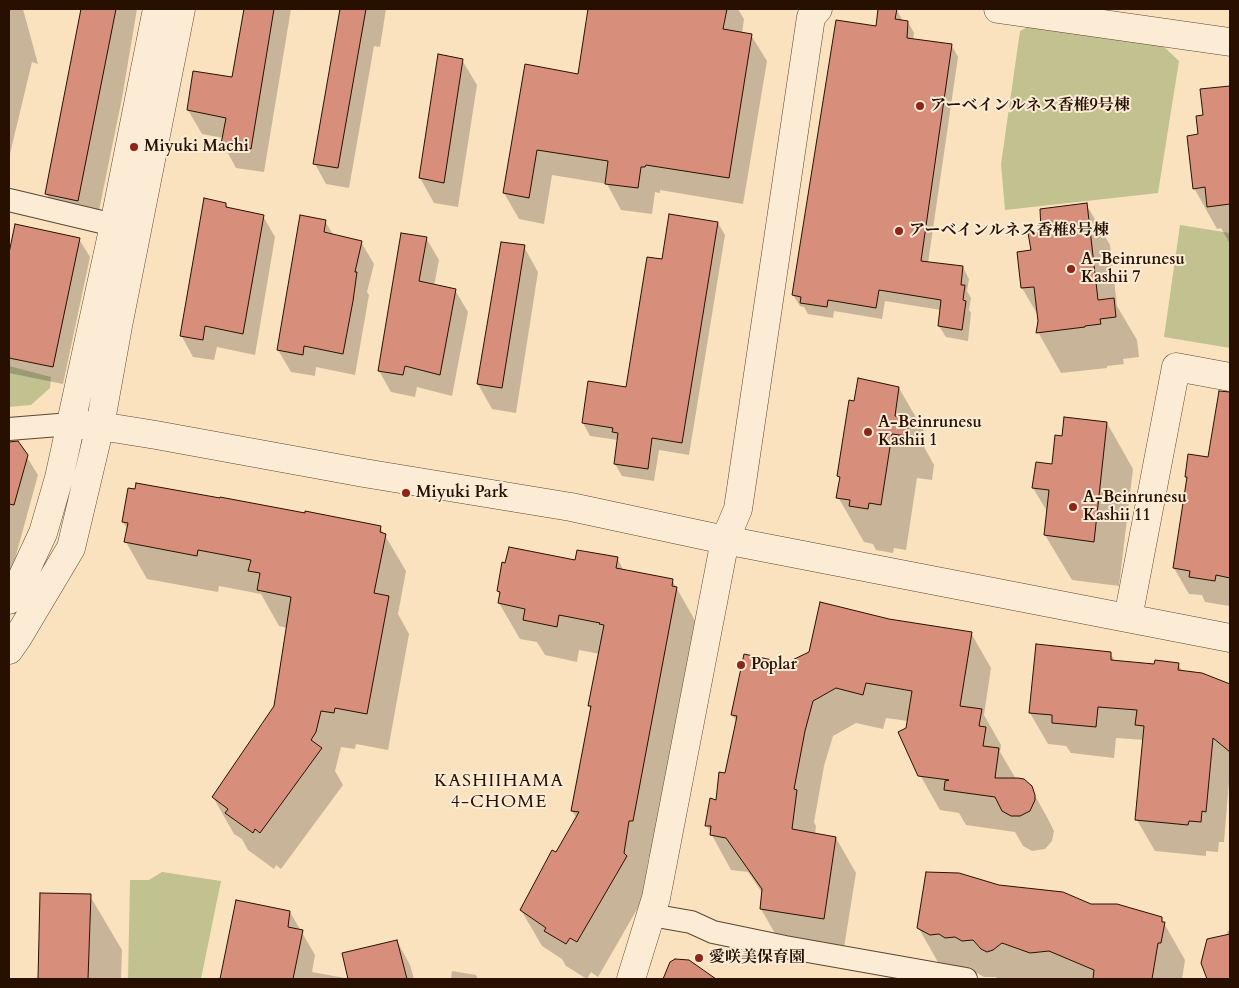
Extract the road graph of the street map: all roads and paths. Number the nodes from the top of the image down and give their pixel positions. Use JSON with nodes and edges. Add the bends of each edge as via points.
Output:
{"nodes":[{"id":1,"x":157,"y":9,"type":"edge"},
{"id":2,"x":180,"y":9,"type":"edge"},
{"id":3,"x":818,"y":9,"type":"edge"},
{"id":4,"x":998,"y":9,"type":"edge"},
{"id":5,"x":1230,"y":42,"type":"edge"},
{"id":6,"x":9,"y":200,"type":"edge"},
{"id":7,"x":114,"y":225,"type":"junction"},
{"id":8,"x":1230,"y":376,"type":"edge"},
{"id":9,"x":71,"y":424,"type":"junction"},
{"id":10,"x":100,"y":426,"type":"junction"},
{"id":11,"x":9,"y":429,"type":"edge"},
{"id":12,"x":725,"y":540,"type":"junction"},
{"id":13,"x":9,"y":600,"type":"edge"},
{"id":14,"x":1128,"y":618,"type":"junction"},
{"id":15,"x":1230,"y":638,"type":"edge"},
{"id":16,"x":9,"y":650,"type":"edge"},
{"id":17,"x":651,"y":915,"type":"junction"},
{"id":18,"x":632,"y":979,"type":"edge"},
{"id":19,"x":966,"y":979,"type":"edge"}],
"edges":[{"from":1,"to":7,"type":"street"},
{"from":2,"to":10,"type":"street"},
{"from":3,"to":12,"type":"street","via":[[812,18],[738,508]]},
{"from":4,"to":5,"type":"street"},
{"from":6,"to":7,"type":"street"},
{"from":7,"to":9,"type":"street"},
{"from":8,"to":14,"type":"street","via":[[1176,367]]},
{"from":9,"to":10,"type":"street"},
{"from":9,"to":11,"type":"street"},
{"from":9,"to":13,"type":"street","via":[[43,533]]},
{"from":10,"to":12,"type":"street","via":[[571,507]]},
{"from":10,"to":16,"type":"street","via":[[71,548]]},
{"from":12,"to":14,"type":"street"},
{"from":12,"to":17,"type":"street"},
{"from":14,"to":15,"type":"street"},
{"from":17,"to":18,"type":"street"},
{"from":17,"to":19,"type":"street","via":[[785,947]]}]}
